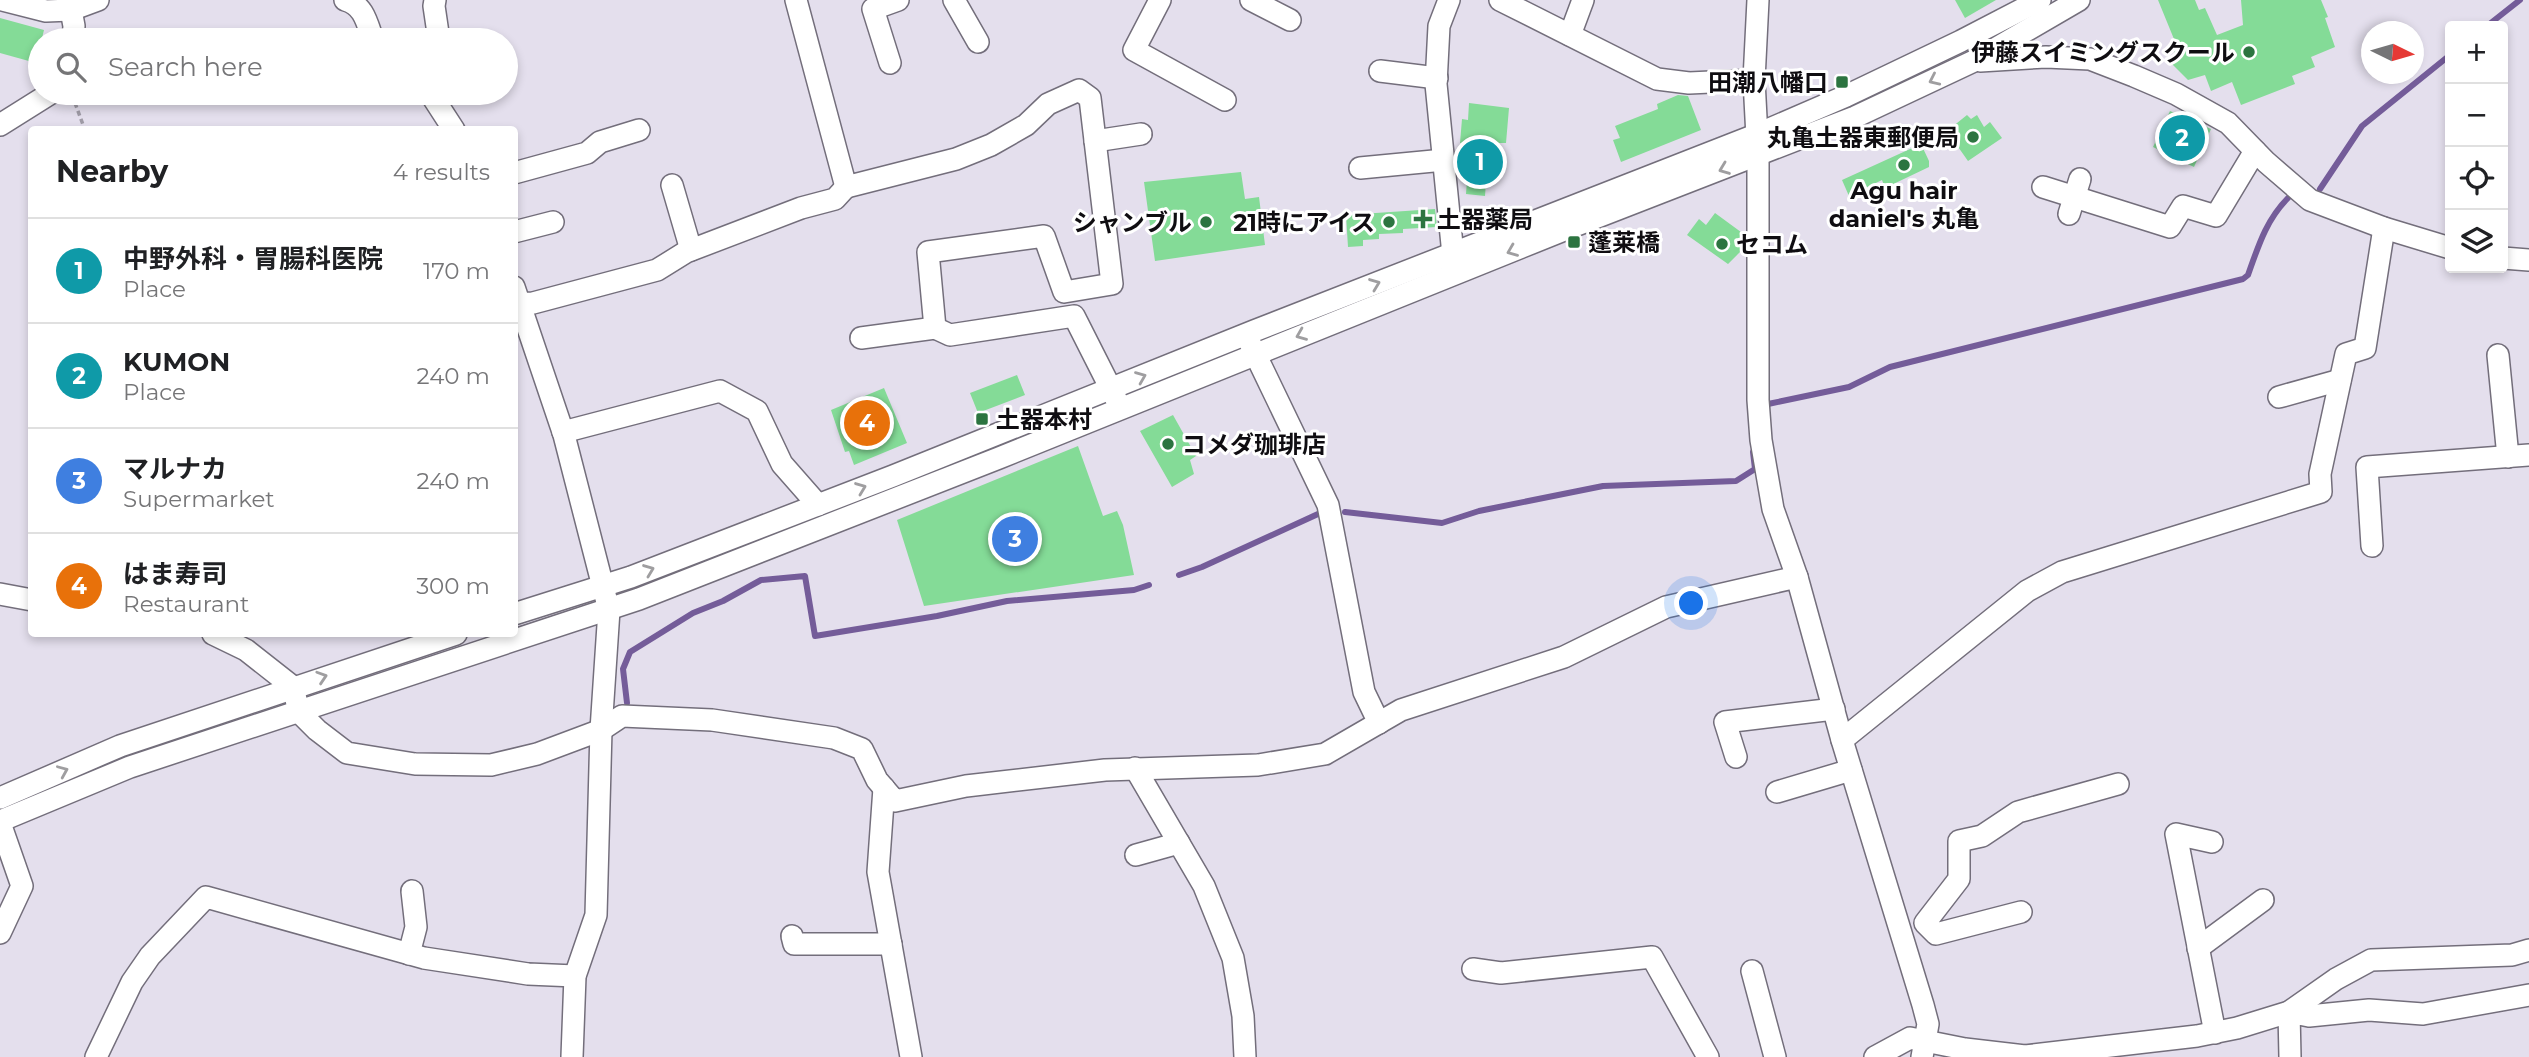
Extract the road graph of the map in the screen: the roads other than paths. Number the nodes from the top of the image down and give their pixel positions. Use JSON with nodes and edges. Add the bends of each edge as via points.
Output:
{"nodes":[{"id":1,"x":2,"y":0,"type":"edge"},
{"id":2,"x":98,"y":0,"type":"edge"},
{"id":3,"x":345,"y":0,"type":"edge"},
{"id":4,"x":435,"y":0,"type":"edge"},
{"id":5,"x":796,"y":0,"type":"edge"},
{"id":6,"x":898,"y":0,"type":"edge"},
{"id":7,"x":954,"y":0,"type":"edge"},
{"id":8,"x":1160,"y":0,"type":"edge"},
{"id":9,"x":1251,"y":0,"type":"edge"},
{"id":10,"x":1449,"y":0,"type":"edge"},
{"id":11,"x":1500,"y":0,"type":"edge"},
{"id":12,"x":1583,"y":0,"type":"edge"},
{"id":13,"x":1758,"y":0,"type":"edge"},
{"id":14,"x":2040,"y":0,"type":"edge"},
{"id":15,"x":2079,"y":0,"type":"edge"},
{"id":16,"x":71,"y":10,"type":"junction"},
{"id":17,"x":1290,"y":20,"type":"dead end"},
{"id":18,"x":75,"y":28,"type":"edge"},
{"id":19,"x":369,"y":28,"type":"edge"},
{"id":20,"x":437,"y":28,"type":"edge"},
{"id":21,"x":1570,"y":35,"type":"junction"},
{"id":22,"x":1963,"y":40,"type":"junction"},
{"id":23,"x":978,"y":41,"type":"dead end"},
{"id":24,"x":1974,"y":61,"type":"junction"},
{"id":25,"x":890,"y":63,"type":"dead end"},
{"id":26,"x":1380,"y":71,"type":"dead end"},
{"id":27,"x":1437,"y":78,"type":"junction"},
{"id":28,"x":1754,"y":80,"type":"junction"},
{"id":29,"x":1226,"y":100,"type":"dead end"},
{"id":30,"x":32,"y":105,"type":"edge"},
{"id":31,"x":437,"y":105,"type":"edge"},
{"id":32,"x":0,"y":125,"type":"edge"},
{"id":33,"x":451,"y":126,"type":"edge"},
{"id":34,"x":639,"y":130,"type":"dead end"},
{"id":35,"x":1141,"y":134,"type":"dead end"},
{"id":36,"x":1758,"y":134,"type":"junction"},
{"id":37,"x":1095,"y":141,"type":"junction"},
{"id":38,"x":2255,"y":151,"type":"junction"},
{"id":39,"x":1758,"y":156,"type":"junction"},
{"id":40,"x":1444,"y":160,"type":"junction"},
{"id":41,"x":1360,"y":168,"type":"dead end"},
{"id":42,"x":518,"y":172,"type":"edge"},
{"id":43,"x":673,"y":184,"type":"dead end"},
{"id":44,"x":846,"y":187,"type":"junction"},
{"id":45,"x":2043,"y":187,"type":"dead end"},
{"id":46,"x":553,"y":222,"type":"dead end"},
{"id":47,"x":2384,"y":228,"type":"junction"},
{"id":48,"x":518,"y":231,"type":"edge"},
{"id":49,"x":2445,"y":246,"type":"edge"},
{"id":50,"x":691,"y":250,"type":"junction"},
{"id":51,"x":2508,"y":258,"type":"edge"},
{"id":52,"x":2529,"y":260,"type":"edge"},
{"id":53,"x":1454,"y":263,"type":"junction"},
{"id":54,"x":1064,"y":292,"type":"junction"},
{"id":55,"x":518,"y":299,"type":"edge"},
{"id":56,"x":518,"y":304,"type":"edge"},
{"id":57,"x":1074,"y":316,"type":"junction"},
{"id":58,"x":935,"y":328,"type":"junction"},
{"id":59,"x":861,"y":338,"type":"dead end"},
{"id":60,"x":1251,"y":344,"type":"junction"},
{"id":61,"x":2498,"y":355,"type":"dead end"},
{"id":62,"x":2340,"y":380,"type":"junction"},
{"id":63,"x":1111,"y":389,"type":"junction"},
{"id":64,"x":2279,"y":397,"type":"dead end"},
{"id":65,"x":1121,"y":408,"type":"junction"},
{"id":66,"x":563,"y":432,"type":"junction"},
{"id":67,"x":2518,"y":456,"type":"edge"},
{"id":68,"x":818,"y":505,"type":"junction"},
{"id":69,"x":2372,"y":546,"type":"dead end"},
{"id":70,"x":1797,"y":578,"type":"junction"},
{"id":71,"x":603,"y":585,"type":"junction"},
{"id":72,"x":0,"y":594,"type":"edge"},
{"id":73,"x":28,"y":599,"type":"edge"},
{"id":74,"x":609,"y":610,"type":"junction"},
{"id":75,"x":518,"y":613,"type":"edge"},
{"id":76,"x":219,"y":637,"type":"edge"},
{"id":77,"x":447,"y":637,"type":"edge"},
{"id":78,"x":293,"y":687,"type":"junction"},
{"id":79,"x":1834,"y":709,"type":"junction"},
{"id":80,"x":299,"y":712,"type":"junction"},
{"id":81,"x":1379,"y":723,"type":"junction"},
{"id":82,"x":601,"y":730,"type":"junction"},
{"id":83,"x":1842,"y":740,"type":"junction"},
{"id":84,"x":1736,"y":757,"type":"dead end"},
{"id":85,"x":1135,"y":768,"type":"junction"},
{"id":86,"x":1851,"y":769,"type":"junction"},
{"id":87,"x":2118,"y":784,"type":"dead end"},
{"id":88,"x":884,"y":788,"type":"junction"},
{"id":89,"x":1791,"y":793,"type":"dead end"},
{"id":90,"x":0,"y":798,"type":"edge"},
{"id":91,"x":0,"y":822,"type":"edge"},
{"id":92,"x":2212,"y":842,"type":"dead end"},
{"id":93,"x":1179,"y":844,"type":"junction"},
{"id":94,"x":1136,"y":855,"type":"dead end"},
{"id":95,"x":412,"y":891,"type":"dead end"},
{"id":96,"x":2263,"y":900,"type":"dead end"},
{"id":97,"x":2021,"y":912,"type":"dead end"},
{"id":98,"x":1925,"y":923,"type":"junction"},
{"id":99,"x":1899,"y":931,"type":"junction"},
{"id":100,"x":0,"y":933,"type":"edge"},
{"id":101,"x":792,"y":936,"type":"dead end"},
{"id":102,"x":891,"y":944,"type":"junction"},
{"id":103,"x":2198,"y":948,"type":"junction"},
{"id":104,"x":2529,"y":950,"type":"edge"},
{"id":105,"x":409,"y":954,"type":"junction"},
{"id":106,"x":1473,"y":969,"type":"dead end"},
{"id":107,"x":1752,"y":971,"type":"dead end"},
{"id":108,"x":575,"y":976,"type":"junction"},
{"id":109,"x":2529,"y":995,"type":"edge"},
{"id":110,"x":2289,"y":1012,"type":"junction"},
{"id":111,"x":2214,"y":1033,"type":"junction"},
{"id":112,"x":2122,"y":1051,"type":"edge"},
{"id":113,"x":1927,"y":1052,"type":"edge"},
{"id":114,"x":96,"y":1057,"type":"edge"},
{"id":115,"x":572,"y":1057,"type":"edge"},
{"id":116,"x":911,"y":1057,"type":"edge"},
{"id":117,"x":1245,"y":1057,"type":"edge"},
{"id":118,"x":1707,"y":1057,"type":"edge"},
{"id":119,"x":1775,"y":1057,"type":"edge"},
{"id":120,"x":1875,"y":1057,"type":"edge"},
{"id":121,"x":2291,"y":1057,"type":"edge"}],
"edges":[{"from":1,"to":16,"type":"street","via":[[46,11]]},
{"from":2,"to":16,"type":"street"},
{"from":3,"to":19,"type":"street","via":[[355,3]]},
{"from":4,"to":20,"type":"street"},
{"from":5,"to":44,"type":"street"},
{"from":6,"to":25,"type":"street","via":[[873,9]]},
{"from":7,"to":23,"type":"street"},
{"from":8,"to":29,"type":"street","via":[[1134,50]]},
{"from":9,"to":17,"type":"street"},
{"from":10,"to":27,"type":"street","via":[[1439,26]]},
{"from":11,"to":21,"type":"street"},
{"from":12,"to":21,"type":"street"},
{"from":13,"to":28,"type":"street"},
{"from":14,"to":22,"type":"street"},
{"from":15,"to":24,"type":"street"},
{"from":16,"to":18,"type":"street"},
{"from":21,"to":28,"type":"street","via":[[1657,79],[1689,83]]},
{"from":22,"to":24,"type":"street"},
{"from":22,"to":36,"type":"street"},
{"from":24,"to":38,"type":"street","via":[[2090,59],[2176,94],[2228,124]]},
{"from":24,"to":39,"type":"street","one_way":true},
{"from":26,"to":27,"type":"street"},
{"from":27,"to":40,"type":"street"},
{"from":28,"to":36,"type":"street"},
{"from":30,"to":32,"type":"street"},
{"from":31,"to":33,"type":"street"},
{"from":34,"to":42,"type":"street","via":[[600,142],[587,153]]},
{"from":35,"to":37,"type":"street"},
{"from":36,"to":39,"type":"street"},
{"from":36,"to":53,"type":"street"},
{"from":37,"to":44,"type":"street","via":[[1090,98],[1079,90],[1048,104],[1026,125],[991,145],[956,159]]},
{"from":37,"to":54,"type":"street","via":[[1113,219],[1112,284]]},
{"from":38,"to":45,"type":"street","via":[[2216,216],[2183,206],[2166,237]]},
{"from":38,"to":47,"type":"street","via":[[2310,200]]},
{"from":39,"to":53,"type":"street","one_way":true},
{"from":39,"to":70,"type":"street","via":[[1760,426],[1773,509]]},
{"from":40,"to":41,"type":"street"},
{"from":40,"to":53,"type":"street"},
{"from":43,"to":50,"type":"street"},
{"from":44,"to":50,"type":"street","via":[[835,199]]},
{"from":46,"to":48,"type":"street"},
{"from":47,"to":49,"type":"street"},
{"from":47,"to":62,"type":"street","via":[[2365,348],[2346,354]]},
{"from":50,"to":55,"type":"street","via":[[657,270],[533,303]]},
{"from":51,"to":52,"type":"street"},
{"from":53,"to":60,"type":"street"},
{"from":54,"to":57,"type":"street"},
{"from":54,"to":58,"type":"street","via":[[1044,236],[928,252]]},
{"from":56,"to":66,"type":"street"},
{"from":57,"to":58,"type":"street","via":[[950,335]]},
{"from":57,"to":63,"type":"street"},
{"from":58,"to":59,"type":"street"},
{"from":63,"to":60,"type":"street","one_way":true},
{"from":60,"to":65,"type":"street"},
{"from":60,"to":81,"type":"street","via":[[1328,505],[1364,692]]},
{"from":61,"to":67,"type":"street"},
{"from":62,"to":64,"type":"street"},
{"from":62,"to":83,"type":"street","via":[[2320,474],[2321,492],[2062,572],[2027,591]]},
{"from":63,"to":65,"type":"street"},
{"from":68,"to":63,"type":"street","one_way":true},
{"from":65,"to":74,"type":"street"},
{"from":66,"to":68,"type":"street","via":[[720,391],[757,411],[782,464]]},
{"from":66,"to":71,"type":"street"},
{"from":67,"to":69,"type":"street","via":[[2367,467]]},
{"from":71,"to":68,"type":"street","one_way":true},
{"from":70,"to":79,"type":"street"},
{"from":70,"to":81,"type":"street","via":[[1666,607],[1564,657],[1401,710]]},
{"from":71,"to":74,"type":"street"},
{"from":71,"to":75,"type":"street"},
{"from":72,"to":73,"type":"street"},
{"from":74,"to":80,"type":"street"},
{"from":74,"to":82,"type":"street"},
{"from":76,"to":78,"type":"street","via":[[246,650]]},
{"from":78,"to":77,"type":"street","one_way":true},
{"from":78,"to":80,"type":"street"},
{"from":90,"to":78,"type":"street","one_way":true,"via":[[120,746]]},
{"from":79,"to":83,"type":"street"},
{"from":79,"to":84,"type":"street","via":[[1725,722]]},
{"from":80,"to":82,"type":"street","via":[[347,753],[415,764],[491,765]]},
{"from":80,"to":91,"type":"street","via":[[130,767]]},
{"from":81,"to":85,"type":"street","via":[[1325,754],[1258,765]]},
{"from":82,"to":88,"type":"street","via":[[622,716],[712,720],[834,738],[862,749]]},
{"from":82,"to":108,"type":"street","via":[[596,915]]},
{"from":83,"to":86,"type":"street"},
{"from":85,"to":88,"type":"street","via":[[966,786],[895,801]]},
{"from":85,"to":93,"type":"street"},
{"from":86,"to":89,"type":"street"},
{"from":86,"to":99,"type":"street"},
{"from":87,"to":98,"type":"street","via":[[2018,812],[1982,836],[1959,841],[1959,879]]},
{"from":88,"to":102,"type":"street","via":[[878,872]]},
{"from":91,"to":100,"type":"street","via":[[22,886]]},
{"from":92,"to":103,"type":"street","via":[[2176,834]]},
{"from":93,"to":94,"type":"street"},
{"from":93,"to":117,"type":"street","via":[[1204,886],[1233,958]]},
{"from":95,"to":105,"type":"street","via":[[416,927]]},
{"from":96,"to":103,"type":"street"},
{"from":97,"to":98,"type":"street","via":[[1936,934]]},
{"from":98,"to":99,"type":"street"},
{"from":99,"to":113,"type":"street","via":[[1928,1024]]},
{"from":101,"to":102,"type":"street","via":[[794,944]]},
{"from":102,"to":116,"type":"street"},
{"from":103,"to":111,"type":"street"},
{"from":104,"to":110,"type":"street","via":[[2512,955],[2371,960]]},
{"from":105,"to":108,"type":"street","via":[[528,974]]},
{"from":105,"to":114,"type":"street","via":[[206,897],[132,982]]},
{"from":106,"to":118,"type":"street","via":[[1501,973],[1652,957]]},
{"from":107,"to":119,"type":"street","via":[[1753,1013]]},
{"from":108,"to":115,"type":"street"},
{"from":109,"to":110,"type":"street","via":[[2423,1014],[2369,1010],[2309,1016]]},
{"from":110,"to":111,"type":"street"},
{"from":110,"to":121,"type":"street"},
{"from":111,"to":112,"type":"street"},
{"from":112,"to":113,"type":"street","via":[[2025,1056],[1965,1049]]},
{"from":113,"to":120,"type":"street","via":[[1910,1038]]}]}
